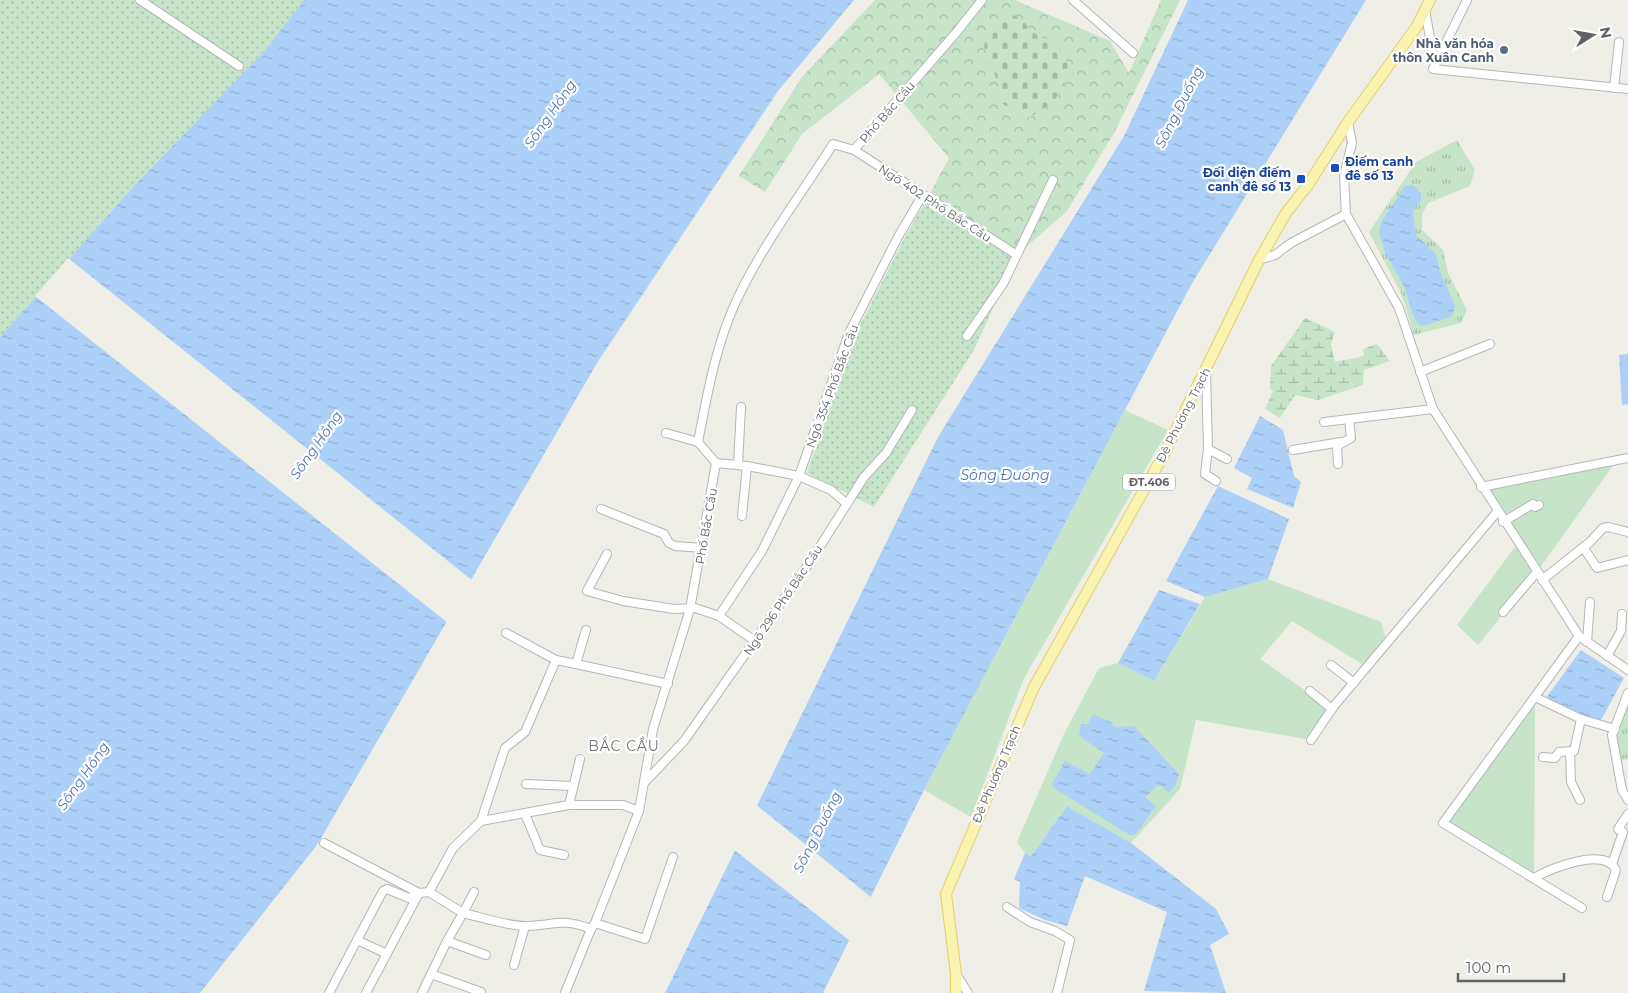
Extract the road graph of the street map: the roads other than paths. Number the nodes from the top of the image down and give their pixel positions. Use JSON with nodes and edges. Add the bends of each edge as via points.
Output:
{"nodes":[{"id":1,"x":140,"y":0,"type":"edge"},
{"id":2,"x":982,"y":0,"type":"edge"},
{"id":3,"x":1073,"y":0,"type":"edge"},
{"id":4,"x":1430,"y":0,"type":"edge"},
{"id":5,"x":1467,"y":0,"type":"edge"},
{"id":6,"x":1425,"y":10,"type":"junction"},
{"id":7,"x":1618,"y":42,"type":"dead end"},
{"id":8,"x":1133,"y":53,"type":"dead end"},
{"id":9,"x":1435,"y":65,"type":"junction"},
{"id":10,"x":239,"y":66,"type":"dead end"},
{"id":11,"x":1614,"y":88,"type":"junction"},
{"id":12,"x":1628,"y":89,"type":"edge"},
{"id":13,"x":1348,"y":122,"type":"junction"},
{"id":14,"x":854,"y":150,"type":"junction"},
{"id":15,"x":1053,"y":180,"type":"dead end"},
{"id":16,"x":922,"y":196,"type":"junction"},
{"id":17,"x":1346,"y":214,"type":"junction"},
{"id":18,"x":1017,"y":255,"type":"junction"},
{"id":19,"x":1259,"y":260,"type":"junction"},
{"id":20,"x":967,"y":336,"type":"dead end"},
{"id":21,"x":1490,"y":344,"type":"dead end"},
{"id":22,"x":1206,"y":371,"type":"junction"},
{"id":23,"x":1420,"y":372,"type":"junction"},
{"id":24,"x":741,"y":408,"type":"dead end"},
{"id":25,"x":1433,"y":409,"type":"junction"},
{"id":26,"x":912,"y":410,"type":"dead end"},
{"id":27,"x":1349,"y":419,"type":"junction"},
{"id":28,"x":1324,"y":422,"type":"dead end"},
{"id":29,"x":666,"y":433,"type":"dead end"},
{"id":30,"x":698,"y":442,"type":"junction"},
{"id":31,"x":1341,"y":442,"type":"junction"},
{"id":32,"x":1208,"y":449,"type":"junction"},
{"id":33,"x":1293,"y":450,"type":"dead end"},
{"id":34,"x":1628,"y":458,"type":"edge"},
{"id":35,"x":1227,"y":459,"type":"dead end"},
{"id":36,"x":716,"y":463,"type":"junction"},
{"id":37,"x":1338,"y":464,"type":"dead end"},
{"id":38,"x":738,"y":465,"type":"junction"},
{"id":39,"x":747,"y":466,"type":"junction"},
{"id":40,"x":799,"y":476,"type":"junction"},
{"id":41,"x":1216,"y":480,"type":"dead end"},
{"id":42,"x":1481,"y":487,"type":"junction"},
{"id":43,"x":847,"y":504,"type":"junction"},
{"id":44,"x":1539,"y":505,"type":"dead end"},
{"id":45,"x":600,"y":509,"type":"dead end"},
{"id":46,"x":1497,"y":512,"type":"junction"},
{"id":47,"x":742,"y":516,"type":"dead end"},
{"id":48,"x":1503,"y":522,"type":"junction"},
{"id":49,"x":1628,"y":532,"type":"edge"},
{"id":50,"x":703,"y":548,"type":"junction"},
{"id":51,"x":1583,"y":548,"type":"junction"},
{"id":52,"x":607,"y":554,"type":"dead end"},
{"id":53,"x":1628,"y":560,"type":"edge"},
{"id":54,"x":1537,"y":572,"type":"junction"},
{"id":55,"x":1542,"y":580,"type":"junction"},
{"id":56,"x":1590,"y":602,"type":"dead end"},
{"id":57,"x":690,"y":609,"type":"junction"},
{"id":58,"x":1503,"y":612,"type":"dead end"},
{"id":59,"x":1622,"y":614,"type":"dead end"},
{"id":60,"x":720,"y":616,"type":"junction"},
{"id":61,"x":586,"y":630,"type":"dead end"},
{"id":62,"x":506,"y":633,"type":"dead end"},
{"id":63,"x":1579,"y":636,"type":"junction"},
{"id":64,"x":755,"y":641,"type":"junction"},
{"id":65,"x":1587,"y":642,"type":"junction"},
{"id":66,"x":1607,"y":656,"type":"junction"},
{"id":67,"x":556,"y":660,"type":"junction"},
{"id":68,"x":576,"y":664,"type":"junction"},
{"id":69,"x":1331,"y":665,"type":"dead end"},
{"id":70,"x":1628,"y":670,"type":"edge"},
{"id":71,"x":1354,"y":683,"type":"junction"},
{"id":72,"x":668,"y":684,"type":"junction"},
{"id":73,"x":1310,"y":692,"type":"dead end"},
{"id":74,"x":1628,"y":693,"type":"edge"},
{"id":75,"x":1535,"y":697,"type":"junction"},
{"id":76,"x":1332,"y":709,"type":"junction"},
{"id":77,"x":1581,"y":719,"type":"junction"},
{"id":78,"x":1615,"y":728,"type":"junction"},
{"id":79,"x":1311,"y":740,"type":"dead end"},
{"id":80,"x":1570,"y":751,"type":"junction"},
{"id":81,"x":1544,"y":757,"type":"dead end"},
{"id":82,"x":580,"y":759,"type":"dead end"},
{"id":83,"x":645,"y":782,"type":"junction"},
{"id":84,"x":526,"y":784,"type":"dead end"},
{"id":85,"x":572,"y":786,"type":"junction"},
{"id":86,"x":1580,"y":800,"type":"dead end"},
{"id":87,"x":1628,"y":800,"type":"edge"},
{"id":88,"x":568,"y":805,"type":"junction"},
{"id":89,"x":639,"y":811,"type":"junction"},
{"id":90,"x":525,"y":814,"type":"junction"},
{"id":91,"x":1628,"y":814,"type":"edge"},
{"id":92,"x":480,"y":821,"type":"junction"},
{"id":93,"x":324,"y":843,"type":"dead end"},
{"id":94,"x":564,"y":855,"type":"dead end"},
{"id":95,"x":673,"y":857,"type":"dead end"},
{"id":96,"x":1612,"y":864,"type":"junction"},
{"id":97,"x":1534,"y":878,"type":"junction"},
{"id":98,"x":417,"y":892,"type":"junction"},
{"id":99,"x":429,"y":892,"type":"junction"},
{"id":100,"x":474,"y":892,"type":"dead end"},
{"id":101,"x":1607,"y":896,"type":"dead end"},
{"id":102,"x":1007,"y":907,"type":"dead end"},
{"id":103,"x":1582,"y":908,"type":"dead end"},
{"id":104,"x":463,"y":913,"type":"junction"},
{"id":105,"x":525,"y":926,"type":"junction"},
{"id":106,"x":593,"y":926,"type":"junction"},
{"id":107,"x":357,"y":940,"type":"junction"},
{"id":108,"x":447,"y":941,"type":"junction"},
{"id":109,"x":386,"y":954,"type":"junction"},
{"id":110,"x":486,"y":955,"type":"dead end"},
{"id":111,"x":514,"y":965,"type":"dead end"},
{"id":112,"x":431,"y":974,"type":"junction"},
{"id":113,"x":956,"y":974,"type":"junction"},
{"id":114,"x":481,"y":992,"type":"dead end"},
{"id":115,"x":329,"y":993,"type":"edge"},
{"id":116,"x":366,"y":993,"type":"edge"},
{"id":117,"x":422,"y":993,"type":"edge"},
{"id":118,"x":565,"y":993,"type":"edge"},
{"id":119,"x":956,"y":993,"type":"edge"},
{"id":120,"x":968,"y":993,"type":"edge"},
{"id":121,"x":1057,"y":993,"type":"edge"}],
"edges":[{"from":1,"to":10,"type":"street"},
{"from":2,"to":14,"type":"street","name":"Phố Bắc Cầu"},
{"from":3,"to":8,"type":"street"},
{"from":4,"to":6,"type":"main road","name":"Đê Phương Trạch","number":"ĐT.406"},
{"from":5,"to":9,"type":"street"},
{"from":6,"to":9,"type":"street"},
{"from":6,"to":13,"type":"main road","name":"Đê Phương Trạch","number":"ĐT.406"},
{"from":7,"to":11,"type":"street"},
{"from":9,"to":11,"type":"street","via":[[1432,69]]},
{"from":11,"to":12,"type":"street"},
{"from":13,"to":17,"type":"street","via":[[1352,143],[1344,176]]},
{"from":13,"to":19,"type":"main road","name":"Đê Phương Trạch","number":"ĐT.406","via":[[1286,213]]},
{"from":14,"to":16,"type":"street","name":"Ngõ 402 Phố Bắc Cầu"},
{"from":14,"to":30,"type":"street","name":"Phố Bắc Cầu","via":[[833,144],[778,225],[747,279],[723,334]]},
{"from":15,"to":18,"type":"street"},
{"from":16,"to":18,"type":"street","name":"Ngõ 402 Phố Bắc Cầu"},
{"from":16,"to":40,"type":"street","name":"Ngõ 354 Phố Bắc Cầu","via":[[849,334]]},
{"from":17,"to":19,"type":"street","via":[[1275,255]]},
{"from":17,"to":23,"type":"street","via":[[1399,308]]},
{"from":18,"to":20,"type":"street","via":[[1003,284]]},
{"from":19,"to":22,"type":"main road","name":"Đê Phương Trạch","number":"ĐT.406"},
{"from":21,"to":23,"type":"street"},
{"from":22,"to":32,"type":"street"},
{"from":22,"to":113,"type":"main road","name":"Đê Phương Trạch","number":"ĐT.406","via":[[1164,454],[1034,687],[946,894]]},
{"from":23,"to":25,"type":"street"},
{"from":24,"to":38,"type":"street"},
{"from":25,"to":27,"type":"street"},
{"from":25,"to":42,"type":"street"},
{"from":26,"to":43,"type":"street","name":"Ngõ 296 Phố Bắc Cầu","via":[[886,453],[869,470]]},
{"from":27,"to":28,"type":"street"},
{"from":27,"to":31,"type":"street","via":[[1351,438]]},
{"from":29,"to":30,"type":"street"},
{"from":30,"to":36,"type":"street"},
{"from":31,"to":33,"type":"street"},
{"from":31,"to":37,"type":"street","via":[[1337,446]]},
{"from":32,"to":35,"type":"street"},
{"from":32,"to":41,"type":"street","via":[[1204,471]]},
{"from":34,"to":42,"type":"street"},
{"from":36,"to":38,"type":"street"},
{"from":36,"to":50,"type":"street","name":"Phố Bắc Cầu"},
{"from":38,"to":39,"type":"street"},
{"from":39,"to":40,"type":"street"},
{"from":39,"to":47,"type":"street"},
{"from":40,"to":43,"type":"street","via":[[831,490]]},
{"from":40,"to":60,"type":"street","name":"Ngõ 354 Phố Bắc Cầu","via":[[762,551]]},
{"from":42,"to":46,"type":"street"},
{"from":43,"to":64,"type":"street","name":"Ngõ 296 Phố Bắc Cầu"},
{"from":44,"to":48,"type":"street","via":[[1535,507],[1533,504]]},
{"from":45,"to":50,"type":"street","via":[[664,534],[668,543],[675,546]]},
{"from":46,"to":48,"type":"street"},
{"from":46,"to":71,"type":"street"},
{"from":48,"to":54,"type":"street"},
{"from":49,"to":51,"type":"street","via":[[1605,527]]},
{"from":50,"to":57,"type":"street","name":"Phố Bắc Cầu"},
{"from":51,"to":53,"type":"street","via":[[1597,568]]},
{"from":51,"to":55,"type":"street"},
{"from":52,"to":57,"type":"street","via":[[587,591],[622,601]]},
{"from":54,"to":55,"type":"street"},
{"from":54,"to":58,"type":"street"},
{"from":55,"to":63,"type":"street"},
{"from":56,"to":65,"type":"street"},
{"from":57,"to":60,"type":"street"},
{"from":57,"to":72,"type":"street","name":"Phố Bắc Cầu"},
{"from":59,"to":66,"type":"street","via":[[1621,631]]},
{"from":60,"to":64,"type":"street"},
{"from":61,"to":68,"type":"street"},
{"from":62,"to":67,"type":"street"},
{"from":63,"to":65,"type":"street"},
{"from":63,"to":75,"type":"street"},
{"from":64,"to":83,"type":"street","name":"Ngõ 296 Phố Bắc Cầu","via":[[684,741]]},
{"from":65,"to":66,"type":"street"},
{"from":66,"to":70,"type":"street"},
{"from":67,"to":68,"type":"street"},
{"from":67,"to":92,"type":"street","via":[[525,732],[505,748]]},
{"from":68,"to":72,"type":"street"},
{"from":69,"to":71,"type":"street"},
{"from":71,"to":76,"type":"street"},
{"from":72,"to":83,"type":"street","name":"Phố Bắc Cầu","via":[[653,729]]},
{"from":73,"to":76,"type":"street"},
{"from":74,"to":78,"type":"street"},
{"from":75,"to":77,"type":"street"},
{"from":75,"to":97,"type":"street","via":[[1443,823]]},
{"from":76,"to":79,"type":"street"},
{"from":77,"to":78,"type":"street"},
{"from":77,"to":80,"type":"street","via":[[1576,748]]},
{"from":78,"to":87,"type":"street","via":[[1612,735],[1622,790]]},
{"from":80,"to":81,"type":"street","via":[[1559,752],[1556,758]]},
{"from":80,"to":86,"type":"street","via":[[1571,782]]},
{"from":82,"to":85,"type":"street"},
{"from":83,"to":89,"type":"street","name":"Phố Bắc Cầu"},
{"from":84,"to":85,"type":"street"},
{"from":85,"to":88,"type":"street"},
{"from":88,"to":89,"type":"street","via":[[623,805]]},
{"from":88,"to":90,"type":"street"},
{"from":89,"to":106,"type":"street","name":"Phố Bắc Cầu"},
{"from":90,"to":92,"type":"street"},
{"from":90,"to":94,"type":"street","via":[[540,850]]},
{"from":91,"to":96,"type":"street","via":[[1618,829],[1623,832]]},
{"from":92,"to":99,"type":"street","via":[[453,848]]},
{"from":93,"to":98,"type":"street"},
{"from":95,"to":106,"type":"street","via":[[645,940]]},
{"from":96,"to":97,"type":"street","via":[[1595,860],[1561,865]]},
{"from":96,"to":101,"type":"street","via":[[1616,873]]},
{"from":97,"to":103,"type":"street"},
{"from":98,"to":99,"type":"street"},
{"from":98,"to":107,"type":"street","via":[[410,898],[387,889],[383,891]]},
{"from":98,"to":109,"type":"street"},
{"from":99,"to":104,"type":"street"},
{"from":100,"to":104,"type":"street"},
{"from":102,"to":121,"type":"street","via":[[1030,922],[1070,940]]},
{"from":104,"to":105,"type":"street"},
{"from":104,"to":108,"type":"street"},
{"from":105,"to":106,"type":"street","via":[[574,922]]},
{"from":105,"to":111,"type":"street"},
{"from":106,"to":118,"type":"street","name":"Phố Bắc Cầu"},
{"from":107,"to":109,"type":"street"},
{"from":107,"to":115,"type":"street"},
{"from":108,"to":110,"type":"street"},
{"from":108,"to":112,"type":"street"},
{"from":109,"to":116,"type":"street"},
{"from":112,"to":114,"type":"street"},
{"from":112,"to":117,"type":"street"},
{"from":113,"to":119,"type":"main road","name":"Đê Phương Trạch","number":"ĐT.406"},
{"from":113,"to":120,"type":"street"}]}
